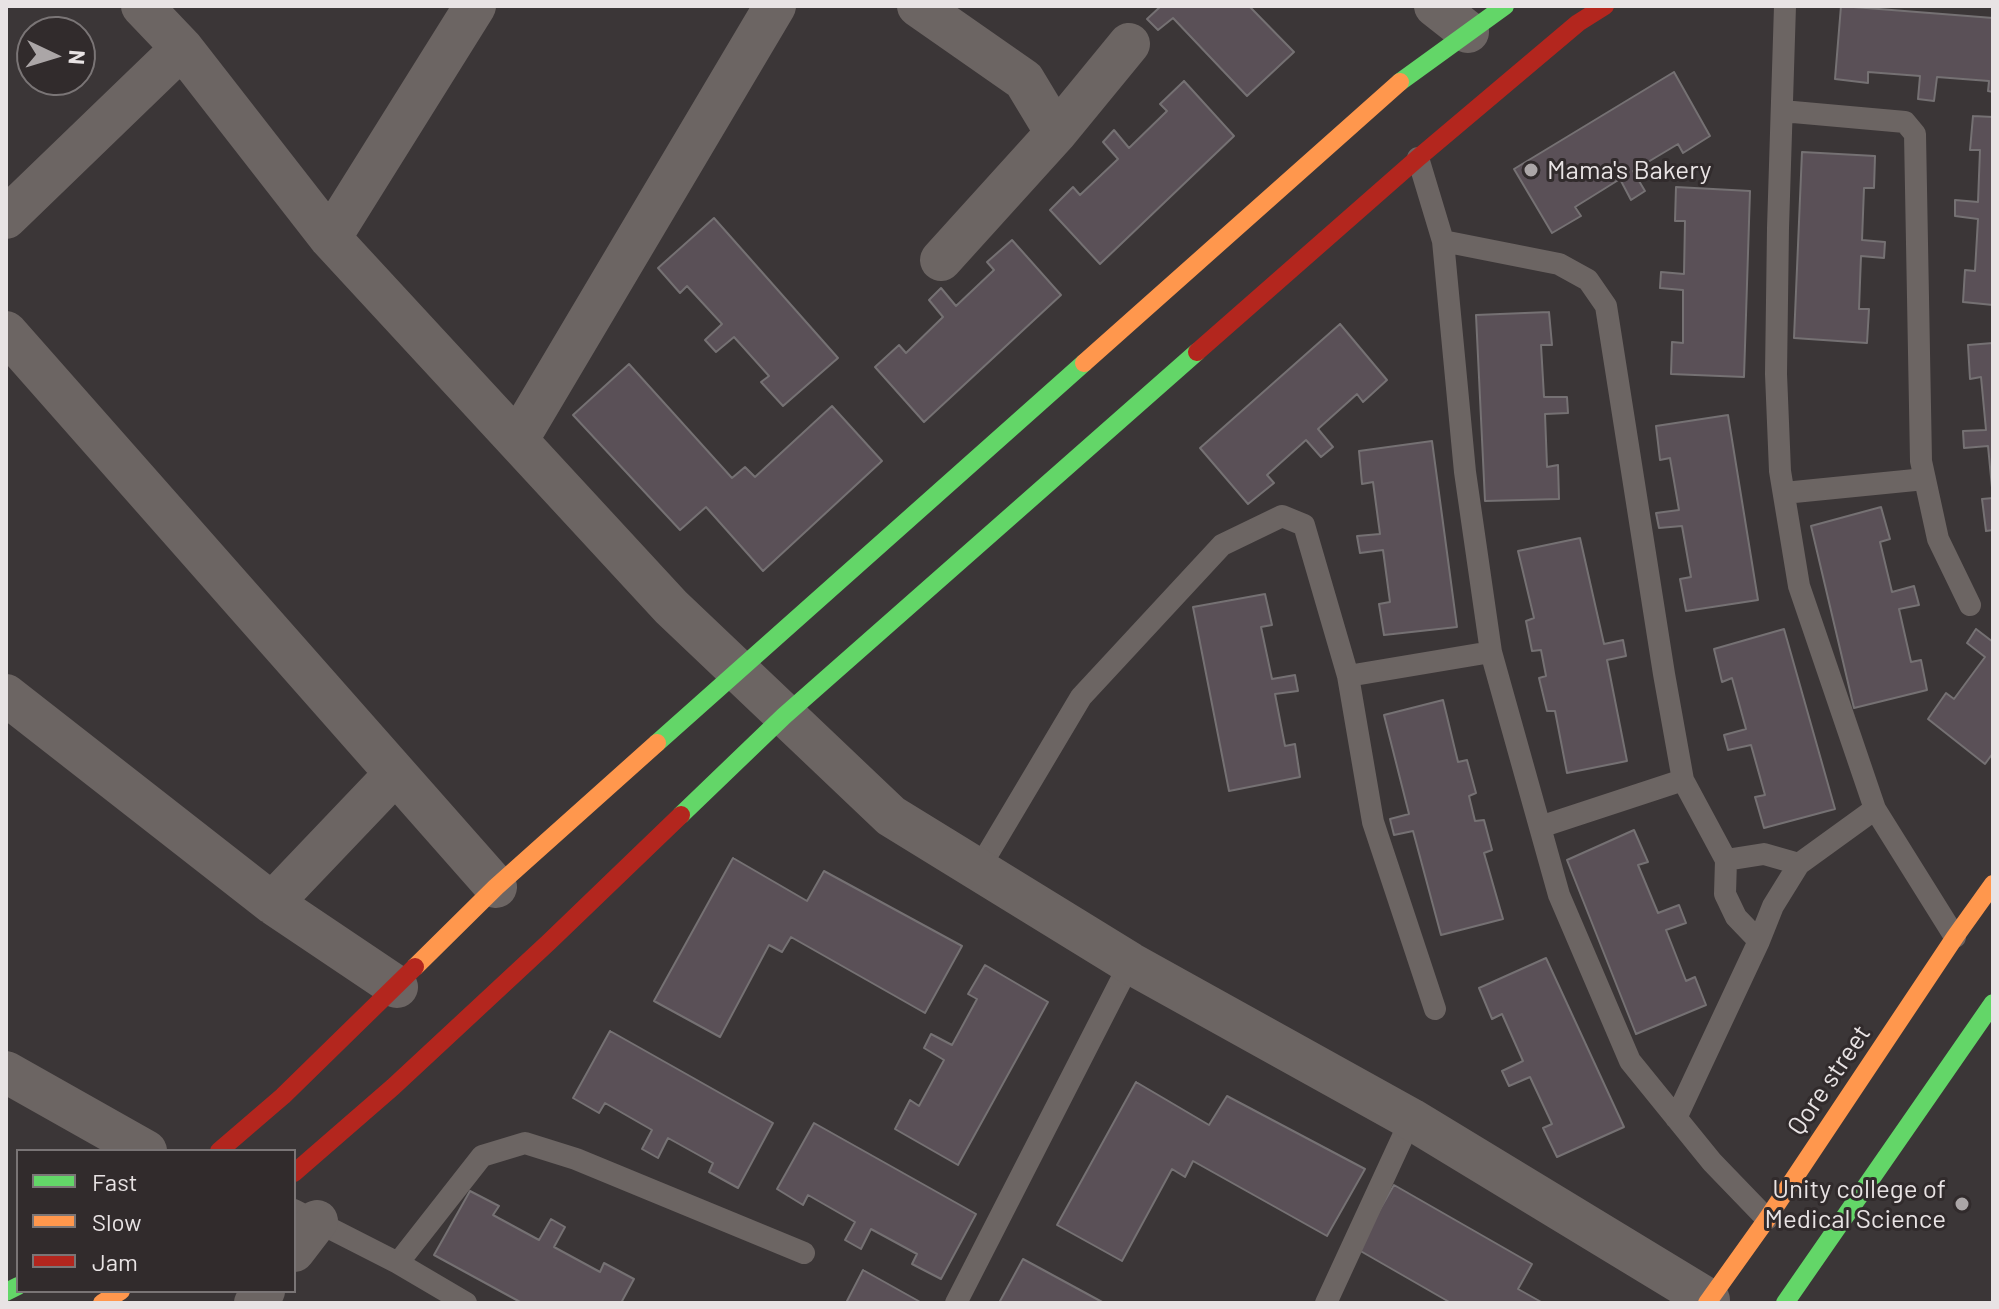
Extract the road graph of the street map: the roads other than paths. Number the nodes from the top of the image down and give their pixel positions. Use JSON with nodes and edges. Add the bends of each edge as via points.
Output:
{"nodes":[{"id":1,"x":142,"y":6,"type":"edge"},
{"id":2,"x":475,"y":6,"type":"edge"},
{"id":3,"x":775,"y":6,"type":"edge"},
{"id":4,"x":918,"y":6,"type":"edge"},
{"id":5,"x":1435,"y":6,"type":"edge"},
{"id":6,"x":1505,"y":6,"type":"edge"},
{"id":7,"x":1605,"y":6,"type":"edge"},
{"id":8,"x":1785,"y":6,"type":"edge"},
{"id":9,"x":1468,"y":32,"type":"junction"},
{"id":10,"x":1129,"y":44,"type":"dead end"},
{"id":11,"x":182,"y":48,"type":"junction"},
{"id":12,"x":1782,"y":111,"type":"junction"},
{"id":13,"x":1056,"y":133,"type":"junction"},
{"id":14,"x":1418,"y":158,"type":"junction"},
{"id":15,"x":6,"y":218,"type":"edge"},
{"id":16,"x":330,"y":238,"type":"junction"},
{"id":17,"x":1443,"y":241,"type":"junction"},
{"id":18,"x":941,"y":260,"type":"dead end"},
{"id":19,"x":6,"y":332,"type":"edge"},
{"id":20,"x":518,"y":439,"type":"junction"},
{"id":21,"x":1925,"y":479,"type":"junction"},
{"id":22,"x":1784,"y":493,"type":"junction"},
{"id":23,"x":1970,"y":605,"type":"dead end"},
{"id":24,"x":1491,"y":652,"type":"junction"},
{"id":25,"x":738,"y":670,"type":"junction"},
{"id":26,"x":1348,"y":676,"type":"junction"},
{"id":27,"x":6,"y":695,"type":"edge"},
{"id":28,"x":784,"y":716,"type":"junction"},
{"id":29,"x":395,"y":774,"type":"junction"},
{"id":30,"x":1683,"y":780,"type":"junction"},
{"id":31,"x":1875,"y":809,"type":"junction"},
{"id":32,"x":1540,"y":827,"type":"junction"},
{"id":33,"x":1726,"y":860,"type":"junction"},
{"id":34,"x":1799,"y":864,"type":"junction"},
{"id":35,"x":978,"y":870,"type":"junction"},
{"id":36,"x":1993,"y":884,"type":"edge"},
{"id":37,"x":496,"y":887,"type":"junction"},
{"id":38,"x":272,"y":903,"type":"junction"},
{"id":39,"x":1955,"y":937,"type":"junction"},
{"id":40,"x":1759,"y":941,"type":"junction"},
{"id":41,"x":1130,"y":963,"type":"junction"},
{"id":42,"x":397,"y":987,"type":"junction"},
{"id":43,"x":1993,"y":1003,"type":"edge"},
{"id":44,"x":1435,"y":1009,"type":"dead end"},
{"id":45,"x":6,"y":1072,"type":"edge"},
{"id":46,"x":1676,"y":1118,"type":"junction"},
{"id":47,"x":1411,"y":1119,"type":"junction"},
{"id":48,"x":142,"y":1149,"type":"edge"},
{"id":49,"x":221,"y":1149,"type":"edge"},
{"id":50,"x":296,"y":1171,"type":"edge"},
{"id":51,"x":1767,"y":1219,"type":"junction"},
{"id":52,"x":302,"y":1227,"type":"edge"},
{"id":53,"x":804,"y":1253,"type":"dead end"},
{"id":54,"x":398,"y":1263,"type":"junction"},
{"id":55,"x":1708,"y":1301,"type":"edge"},
{"id":56,"x":466,"y":1303,"type":"edge"},
{"id":57,"x":956,"y":1303,"type":"edge"},
{"id":58,"x":1326,"y":1303,"type":"edge"},
{"id":59,"x":1785,"y":1303,"type":"edge"}],
"edges":[{"from":1,"to":11,"type":"street"},
{"from":2,"to":16,"type":"street"},
{"from":3,"to":20,"type":"street"},
{"from":4,"to":13,"type":"street","via":[[1024,80]]},
{"from":5,"to":9,"type":"street"},
{"from":6,"to":9,"type":"main road"},
{"from":7,"to":14,"type":"main road"},
{"from":8,"to":12,"type":"lane"},
{"from":9,"to":25,"type":"main road","via":[[1405,77]]},
{"from":10,"to":13,"type":"street"},
{"from":11,"to":15,"type":"street"},
{"from":11,"to":16,"type":"street"},
{"from":12,"to":21,"type":"lane","via":[[1905,122],[1915,134]]},
{"from":12,"to":22,"type":"lane","via":[[1776,374]]},
{"from":13,"to":18,"type":"street"},
{"from":14,"to":17,"type":"lane"},
{"from":14,"to":28,"type":"main road"},
{"from":16,"to":20,"type":"street"},
{"from":17,"to":24,"type":"lane","via":[[1465,472]]},
{"from":17,"to":30,"type":"lane","via":[[1559,264],[1588,280],[1606,306]]},
{"from":19,"to":29,"type":"street"},
{"from":20,"to":25,"type":"street","via":[[671,607]]},
{"from":21,"to":22,"type":"lane"},
{"from":21,"to":23,"type":"lane","via":[[1938,539]]},
{"from":22,"to":31,"type":"lane","via":[[1799,586]]},
{"from":24,"to":26,"type":"lane"},
{"from":24,"to":32,"type":"lane"},
{"from":25,"to":28,"type":"street"},
{"from":25,"to":37,"type":"main road"},
{"from":26,"to":35,"type":"lane","via":[[1304,525],[1282,516],[1222,545],[1081,697]]},
{"from":26,"to":44,"type":"lane","via":[[1373,822]]},
{"from":27,"to":38,"type":"street"},
{"from":28,"to":35,"type":"street","via":[[891,816]]},
{"from":28,"to":50,"type":"main road","via":[[549,942]]},
{"from":29,"to":37,"type":"street"},
{"from":29,"to":38,"type":"street"},
{"from":30,"to":32,"type":"lane"},
{"from":30,"to":33,"type":"lane"},
{"from":31,"to":34,"type":"lane"},
{"from":31,"to":39,"type":"lane"},
{"from":32,"to":46,"type":"lane","via":[[1559,895],[1630,1061]]},
{"from":33,"to":34,"type":"lane","via":[[1764,854]]},
{"from":33,"to":40,"type":"lane","via":[[1725,894],[1736,917]]},
{"from":34,"to":40,"type":"lane"},
{"from":35,"to":41,"type":"street"},
{"from":36,"to":39,"type":"main road","name":"Qore street"},
{"from":37,"to":42,"type":"main road"},
{"from":38,"to":42,"type":"street"},
{"from":39,"to":51,"type":"main road","name":"Qore street"},
{"from":40,"to":46,"type":"lane"},
{"from":41,"to":47,"type":"street"},
{"from":41,"to":57,"type":"lane"},
{"from":42,"to":49,"type":"main road"},
{"from":43,"to":59,"type":"main road"},
{"from":45,"to":48,"type":"street"},
{"from":46,"to":51,"type":"lane"},
{"from":47,"to":55,"type":"street"},
{"from":47,"to":58,"type":"lane"},
{"from":51,"to":55,"type":"main road","name":"Qore street"},
{"from":52,"to":54,"type":"lane"},
{"from":53,"to":54,"type":"lane","via":[[525,1143],[482,1156]]},
{"from":54,"to":56,"type":"lane"}]}
